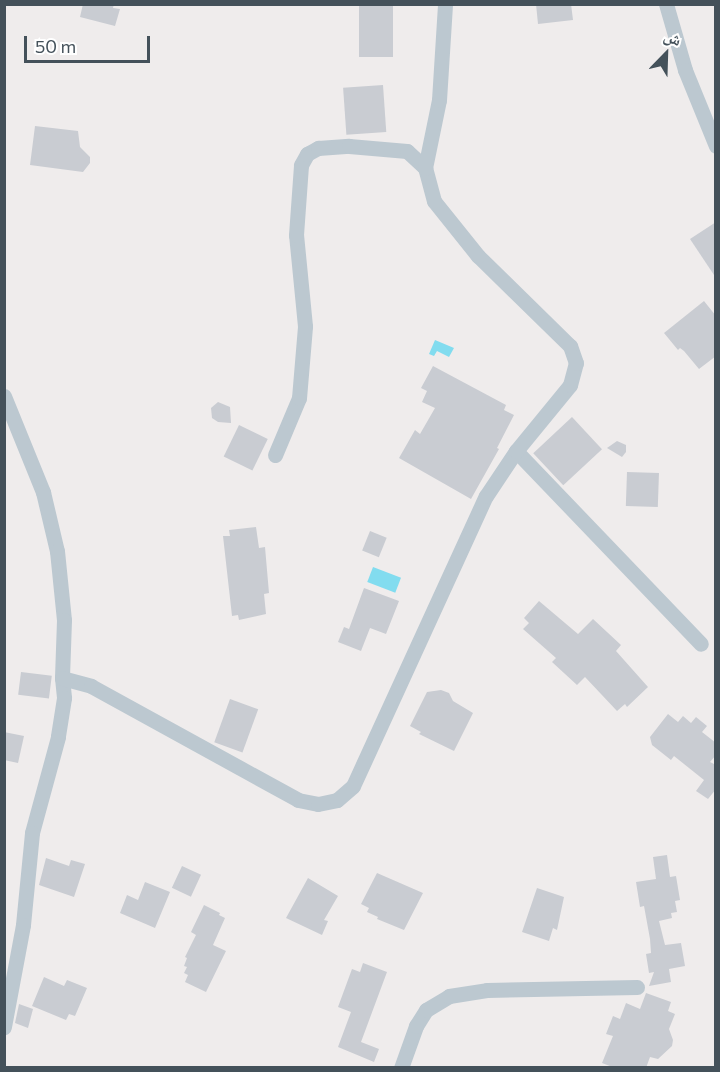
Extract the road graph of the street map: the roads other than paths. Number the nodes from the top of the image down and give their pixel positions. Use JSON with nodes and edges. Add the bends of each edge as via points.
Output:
{"nodes":[{"id":1,"x":445,"y":4,"type":"edge"},
{"id":2,"x":666,"y":4,"type":"edge"},
{"id":3,"x":716,"y":146,"type":"edge"},
{"id":4,"x":425,"y":168,"type":"junction"},
{"id":5,"x":4,"y":396,"type":"edge"},
{"id":6,"x":516,"y":452,"type":"junction"},
{"id":7,"x":275,"y":455,"type":"dead end"},
{"id":8,"x":701,"y":644,"type":"dead end"},
{"id":9,"x":62,"y":678,"type":"junction"},
{"id":10,"x":637,"y":987,"type":"dead end"},
{"id":11,"x":4,"y":1027,"type":"edge"},
{"id":12,"x":401,"y":1068,"type":"edge"}],
"edges":[{"from":1,"to":4,"type":"street","via":[[439,100]]},
{"from":2,"to":3,"type":"street","via":[[685,70]]},
{"from":4,"to":6,"type":"street","via":[[434,201],[478,256],[570,346],[576,363],[570,385]]},
{"from":4,"to":7,"type":"street","via":[[407,151],[349,146],[318,148],[301,165],[296,235],[305,326],[299,398]]},
{"from":5,"to":9,"type":"street","via":[[43,492],[57,551],[64,620]]},
{"from":6,"to":8,"type":"street"},
{"from":6,"to":9,"type":"street","via":[[486,496],[353,786],[337,800],[318,804],[298,800],[91,686]]},
{"from":9,"to":11,"type":"street","via":[[64,698],[58,737],[32,833],[23,925]]},
{"from":10,"to":12,"type":"street","via":[[487,990],[449,996],[426,1010]]}]}
